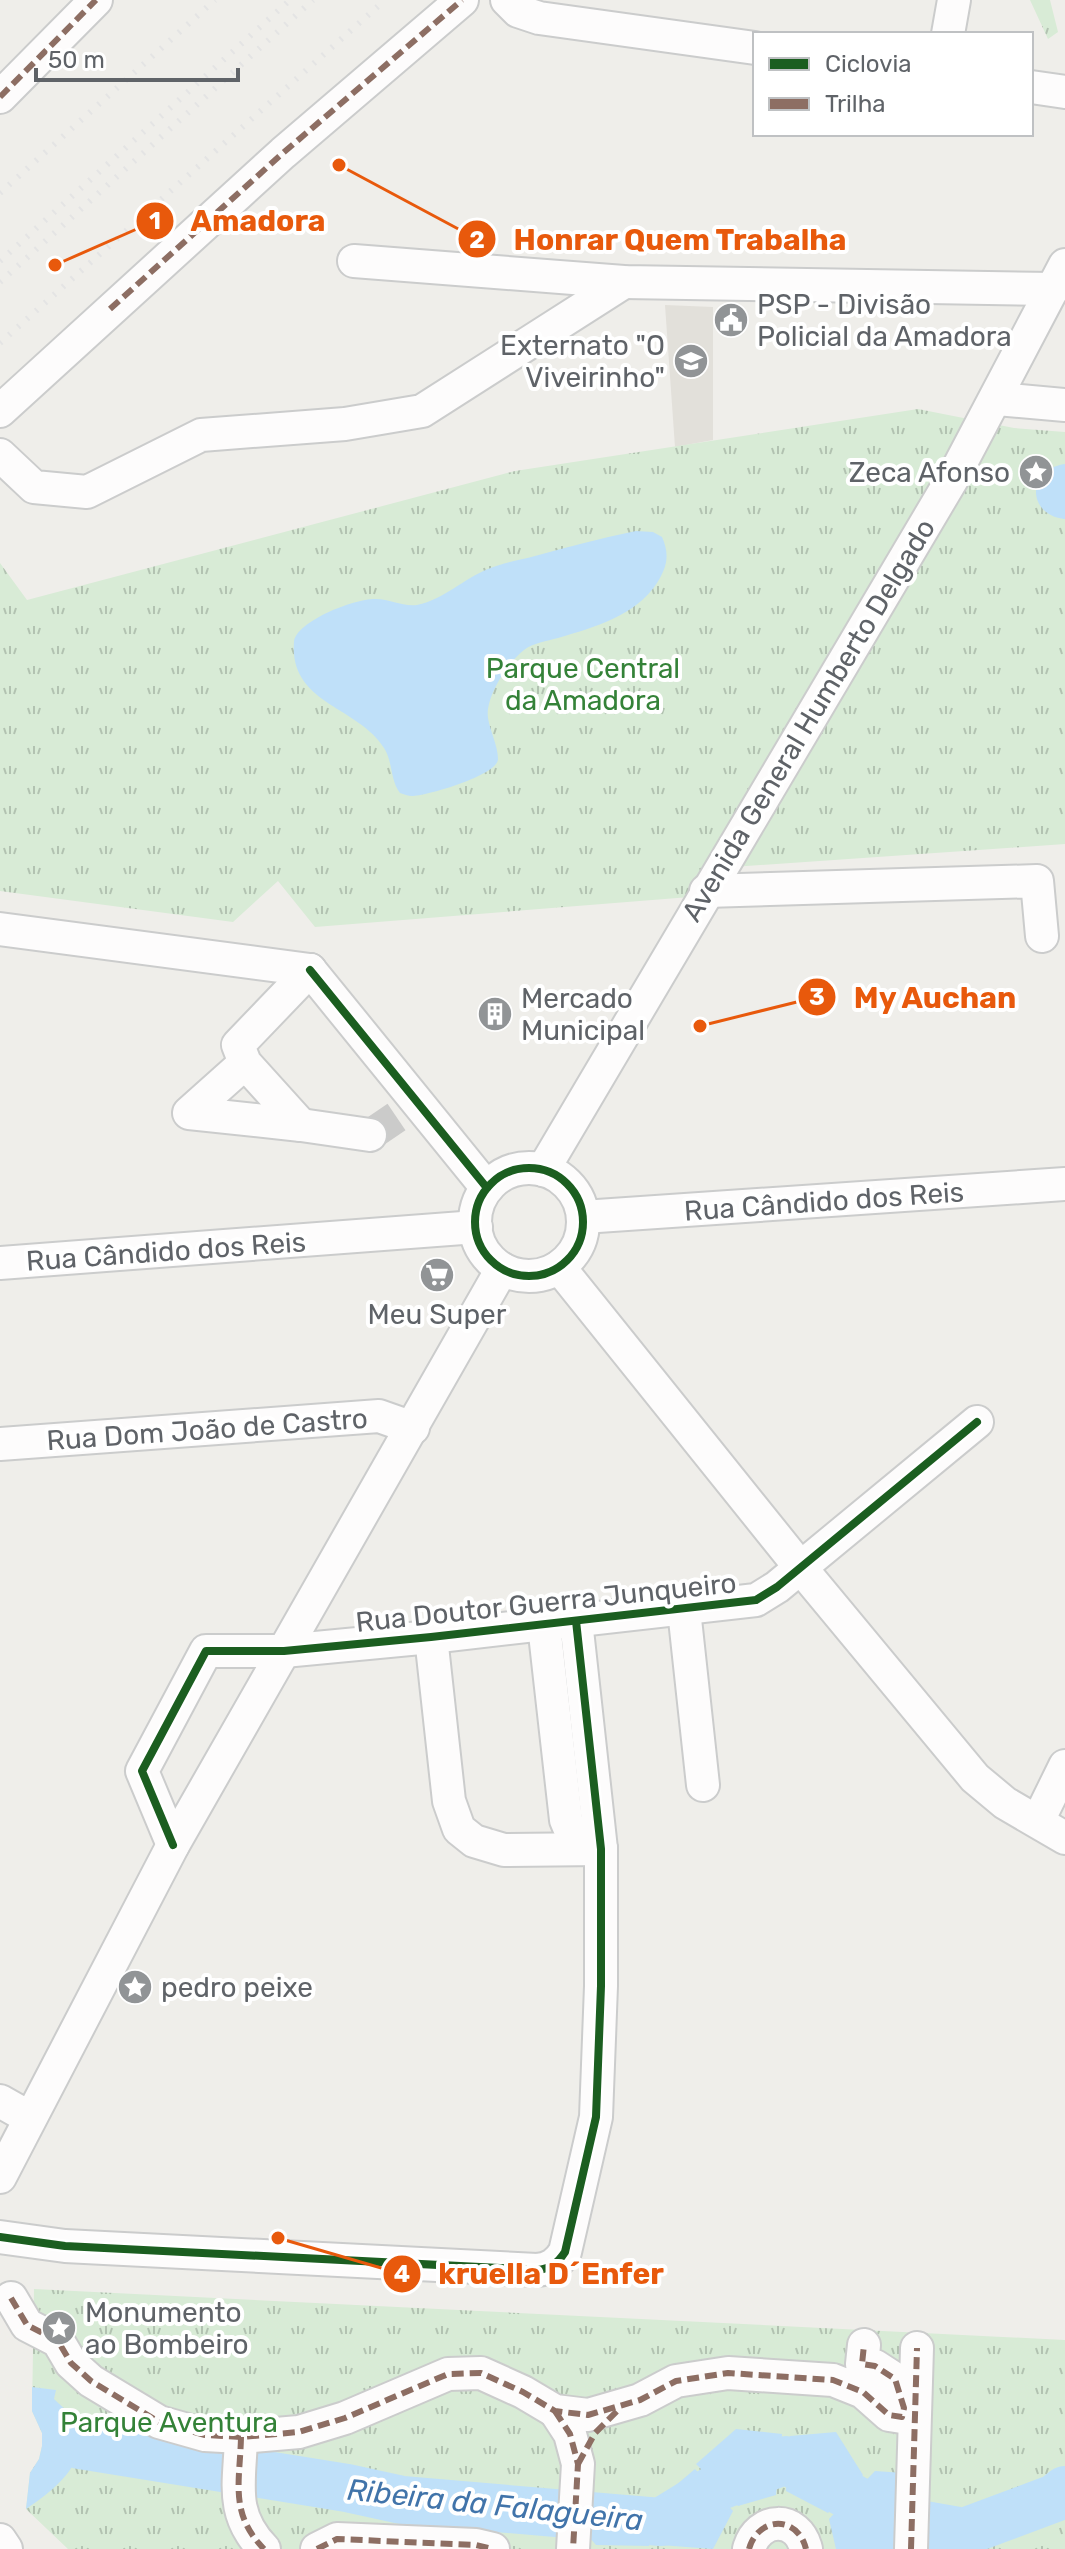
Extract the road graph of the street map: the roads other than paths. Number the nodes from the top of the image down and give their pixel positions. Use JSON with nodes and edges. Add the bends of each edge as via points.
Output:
{"nodes":[{"id":1,"x":96,"y":0,"type":"edge"},
{"id":2,"x":462,"y":0,"type":"edge"},
{"id":3,"x":507,"y":0,"type":"edge"},
{"id":4,"x":954,"y":0,"type":"edge"},
{"id":5,"x":948,"y":32,"type":"edge"},
{"id":6,"x":753,"y":48,"type":"edge"},
{"id":7,"x":1033,"y":87,"type":"edge"},
{"id":8,"x":1065,"y":92,"type":"edge"},
{"id":9,"x":0,"y":97,"type":"edge"},
{"id":10,"x":354,"y":261,"type":"dead end"},
{"id":11,"x":1059,"y":277,"type":"edge"},
{"id":12,"x":624,"y":282,"type":"junction"},
{"id":13,"x":997,"y":399,"type":"junction"},
{"id":14,"x":1065,"y":405,"type":"edge"},
{"id":15,"x":0,"y":411,"type":"edge"},
{"id":16,"x":0,"y":455,"type":"edge"},
{"id":17,"x":706,"y":891,"type":"junction"},
{"id":18,"x":0,"y":929,"type":"edge"},
{"id":19,"x":1042,"y":936,"type":"dead end"},
{"id":20,"x":310,"y":970,"type":"junction"},
{"id":21,"x":245,"y":1063,"type":"junction"},
{"id":22,"x":301,"y":1125,"type":"junction"},
{"id":23,"x":370,"y":1135,"type":"tunnel mouth"},
{"id":24,"x":543,"y":1170,"type":"junction"},
{"id":25,"x":1065,"y":1184,"type":"edge"},
{"id":26,"x":487,"y":1188,"type":"junction"},
{"id":27,"x":583,"y":1217,"type":"junction"},
{"id":28,"x":476,"y":1227,"type":"junction"},
{"id":29,"x":0,"y":1263,"type":"edge"},
{"id":30,"x":559,"y":1267,"type":"junction"},
{"id":31,"x":502,"y":1269,"type":"junction"},
{"id":32,"x":977,"y":1422,"type":"dead end"},
{"id":33,"x":413,"y":1428,"type":"junction"},
{"id":34,"x":0,"y":1444,"type":"edge"},
{"id":35,"x":800,"y":1567,"type":"junction"},
{"id":36,"x":684,"y":1610,"type":"junction"},
{"id":37,"x":576,"y":1621,"type":"junction"},
{"id":38,"x":544,"y":1625,"type":"junction"},
{"id":39,"x":431,"y":1637,"type":"junction"},
{"id":40,"x":284,"y":1651,"type":"junction"},
{"id":41,"x":1065,"y":1766,"type":"edge"},
{"id":42,"x":703,"y":1785,"type":"dead end"},
{"id":43,"x":1052,"y":1830,"type":"edge"},
{"id":44,"x":173,"y":1845,"type":"junction"},
{"id":45,"x":601,"y":1849,"type":"junction"},
{"id":46,"x":0,"y":2101,"type":"edge"},
{"id":47,"x":30,"y":2118,"type":"junction"},
{"id":48,"x":0,"y":2177,"type":"edge"},
{"id":49,"x":0,"y":2237,"type":"edge"},
{"id":50,"x":11,"y":2298,"type":"dead end"},
{"id":51,"x":864,"y":2345,"type":"dead end"},
{"id":52,"x":917,"y":2348,"type":"dead end"},
{"id":53,"x":622,"y":2406,"type":"junction"},
{"id":54,"x":555,"y":2411,"type":"junction"},
{"id":55,"x":241,"y":2442,"type":"junction"},
{"id":56,"x":578,"y":2464,"type":"junction"},
{"id":57,"x":574,"y":2526,"type":"edge"},
{"id":58,"x":0,"y":2540,"type":"edge"},
{"id":59,"x":911,"y":2544,"type":"edge"},
{"id":60,"x":6,"y":2549,"type":"edge"},
{"id":61,"x":264,"y":2549,"type":"edge"},
{"id":62,"x":317,"y":2549,"type":"edge"},
{"id":63,"x":493,"y":2549,"type":"edge"},
{"id":64,"x":749,"y":2549,"type":"edge"},
{"id":65,"x":806,"y":2549,"type":"edge"}],
"edges":[{"from":1,"to":9,"type":"street"},
{"from":2,"to":15,"type":"street","via":[[283,153]]},
{"from":3,"to":6,"type":"street","via":[[518,11],[539,18]]},
{"from":4,"to":5,"type":"street"},
{"from":7,"to":8,"type":"street"},
{"from":10,"to":12,"type":"street"},
{"from":11,"to":12,"type":"street"},
{"from":11,"to":13,"type":"street","name":"Avenida General Humberto Delgado"},
{"from":12,"to":16,"type":"street","via":[[422,411],[345,424],[201,435],[87,492],[34,487]]},
{"from":13,"to":14,"type":"street"},
{"from":13,"to":17,"type":"street","name":"Avenida General Humberto Delgado"},
{"from":17,"to":19,"type":"street","via":[[1037,881]]},
{"from":17,"to":24,"type":"street","name":"Avenida General Humberto Delgado"},
{"from":18,"to":20,"type":"street"},
{"from":20,"to":21,"type":"street","via":[[238,1045]]},
{"from":20,"to":26,"type":"street","via":[[408,1108]]},
{"from":21,"to":22,"type":"street"},
{"from":21,"to":22,"type":"street","via":[[189,1113]]},
{"from":22,"to":23,"type":"street"},
{"from":24,"to":26,"type":"street","via":[[513,1171]]},
{"from":24,"to":27,"type":"street","via":[[570,1188]]},
{"from":25,"to":27,"type":"street","name":"Rua Cândido dos Reis"},
{"from":26,"to":28,"type":"street"},
{"from":27,"to":30,"type":"street","via":[[578,1245]]},
{"from":28,"to":29,"type":"street","name":"Rua Cândido dos Reis"},
{"from":28,"to":31,"type":"street","via":[[480,1244]]},
{"from":30,"to":31,"type":"street","via":[[531,1276]]},
{"from":30,"to":35,"type":"street"},
{"from":31,"to":33,"type":"street"},
{"from":32,"to":35,"type":"street","name":"Rua Doutor Guerra Junqueiro"},
{"from":33,"to":34,"type":"street","name":"Rua Dom João de Castro","via":[[379,1416]]},
{"from":33,"to":40,"type":"street"},
{"from":35,"to":36,"type":"street","name":"Rua Doutor Guerra Junqueiro","via":[[756,1600]]},
{"from":35,"to":43,"type":"street","via":[[975,1778]]},
{"from":36,"to":37,"type":"street","name":"Rua Doutor Guerra Junqueiro"},
{"from":36,"to":42,"type":"street"},
{"from":37,"to":38,"type":"street","name":"Rua Doutor Guerra Junqueiro"},
{"from":37,"to":45,"type":"street"},
{"from":38,"to":39,"type":"street","name":"Rua Doutor Guerra Junqueiro"},
{"from":38,"to":45,"type":"street","via":[[566,1820],[575,1837]]},
{"from":39,"to":40,"type":"street","name":"Rua Doutor Guerra Junqueiro"},
{"from":39,"to":45,"type":"street","via":[[449,1801],[459,1829],[474,1841],[504,1850]]},
{"from":40,"to":44,"type":"street"},
{"from":40,"to":44,"type":"street","name":"Rua Doutor Guerra Junqueiro","via":[[206,1651],[142,1771]]},
{"from":41,"to":43,"type":"street"},
{"from":44,"to":47,"type":"street"},
{"from":45,"to":49,"type":"street","via":[[596,2117],[565,2252],[552,2267],[65,2246]]},
{"from":46,"to":47,"type":"street"},
{"from":47,"to":48,"type":"street"},
{"from":50,"to":55,"type":"street","via":[[27,2325],[58,2341],[91,2381],[159,2422]]},
{"from":51,"to":53,"type":"street","via":[[862,2364],[895,2379],[902,2417],[889,2415],[863,2392],[833,2380],[728,2373],[676,2381]]},
{"from":52,"to":59,"type":"street"},
{"from":53,"to":54,"type":"street","via":[[588,2415]]},
{"from":53,"to":56,"type":"street","via":[[595,2433]]},
{"from":54,"to":55,"type":"street","via":[[481,2373],[448,2374],[333,2422]]},
{"from":54,"to":56,"type":"street","via":[[570,2434]]},
{"from":55,"to":61,"type":"street","via":[[241,2519]]},
{"from":56,"to":57,"type":"street"},
{"from":58,"to":60,"type":"street"},
{"from":62,"to":63,"type":"street","via":[[337,2539]]},
{"from":64,"to":65,"type":"street","via":[[758,2531],[775,2524],[793,2528]]}]}
